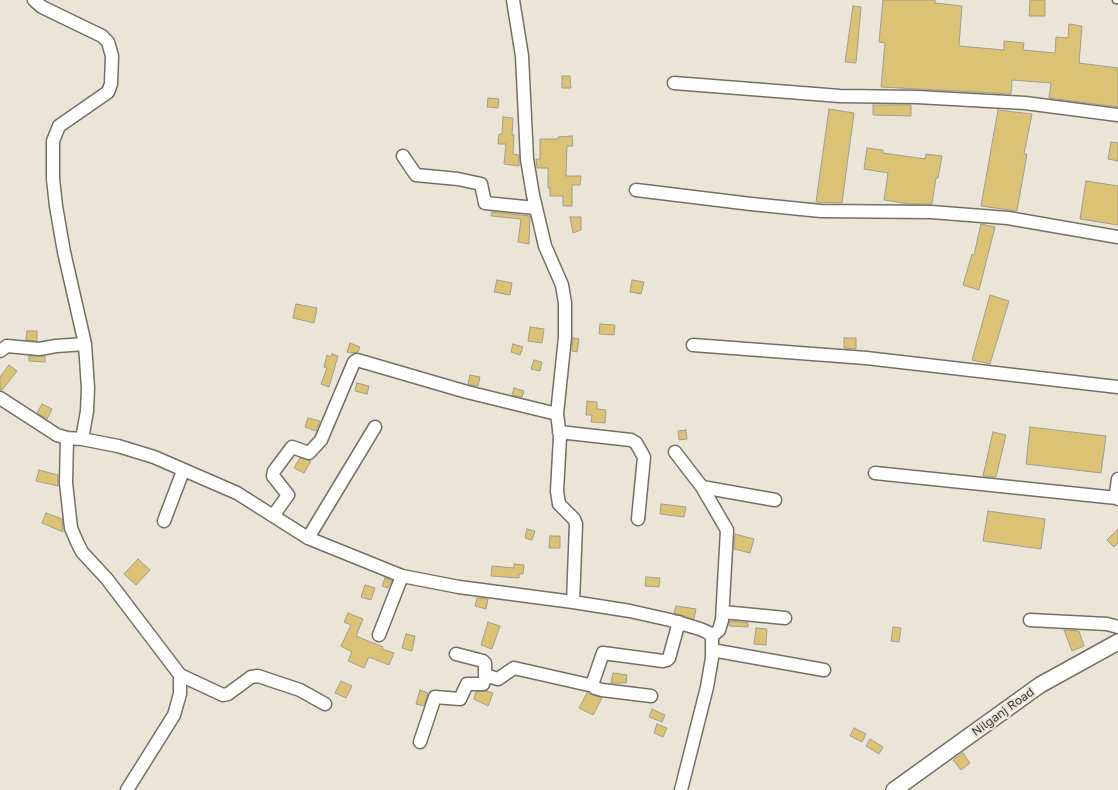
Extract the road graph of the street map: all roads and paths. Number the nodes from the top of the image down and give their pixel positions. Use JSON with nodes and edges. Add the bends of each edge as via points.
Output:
{"nodes":[{"id":1,"x":34,"y":0,"type":"edge"},
{"id":2,"x":513,"y":0,"type":"edge"},
{"id":3,"x":674,"y":83,"type":"dead end"},
{"id":4,"x":1118,"y":115,"type":"edge"},
{"id":5,"x":403,"y":156,"type":"dead end"},
{"id":6,"x":636,"y":190,"type":"dead end"},
{"id":7,"x":535,"y":208,"type":"junction"},
{"id":8,"x":1118,"y":237,"type":"edge"},
{"id":9,"x":85,"y":344,"type":"junction"},
{"id":10,"x":693,"y":345,"type":"dead end"},
{"id":11,"x":0,"y":352,"type":"edge"},
{"id":12,"x":1118,"y":387,"type":"edge"},
{"id":13,"x":0,"y":398,"type":"edge"},
{"id":14,"x":558,"y":414,"type":"junction"},
{"id":15,"x":375,"y":427,"type":"dead end"},
{"id":16,"x":559,"y":432,"type":"junction"},
{"id":17,"x":67,"y":438,"type":"junction"},
{"id":18,"x":82,"y":439,"type":"junction"},
{"id":19,"x":675,"y":452,"type":"dead end"},
{"id":20,"x":184,"y":471,"type":"junction"},
{"id":21,"x":875,"y":473,"type":"dead end"},
{"id":22,"x":1118,"y":480,"type":"edge"},
{"id":23,"x":702,"y":487,"type":"junction"},
{"id":24,"x":1118,"y":499,"type":"edge"},
{"id":25,"x":775,"y":500,"type":"dead end"},
{"id":26,"x":274,"y":516,"type":"junction"},
{"id":27,"x":638,"y":519,"type":"dead end"},
{"id":28,"x":164,"y":521,"type":"dead end"},
{"id":29,"x":308,"y":538,"type":"junction"},
{"id":30,"x":402,"y":576,"type":"junction"},
{"id":31,"x":573,"y":602,"type":"junction"},
{"id":32,"x":723,"y":612,"type":"junction"},
{"id":33,"x":785,"y":618,"type":"dead end"},
{"id":34,"x":1030,"y":620,"type":"dead end"},
{"id":35,"x":679,"y":622,"type":"junction"},
{"id":36,"x":1118,"y":627,"type":"edge"},
{"id":37,"x":379,"y":634,"type":"dead end"},
{"id":38,"x":712,"y":636,"type":"junction"},
{"id":39,"x":1118,"y":642,"type":"edge"},
{"id":40,"x":712,"y":650,"type":"junction"},
{"id":41,"x":456,"y":654,"type":"dead end"},
{"id":42,"x":824,"y":670,"type":"dead end"},
{"id":43,"x":180,"y":675,"type":"junction"},
{"id":44,"x":486,"y":676,"type":"junction"},
{"id":45,"x":592,"y":684,"type":"junction"},
{"id":46,"x":651,"y":696,"type":"dead end"},
{"id":47,"x":325,"y":704,"type":"dead end"},
{"id":48,"x":420,"y":742,"type":"dead end"},
{"id":49,"x":127,"y":790,"type":"edge"},
{"id":50,"x":681,"y":790,"type":"edge"},
{"id":51,"x":894,"y":790,"type":"edge"}],
"edges":[{"from":1,"to":9,"type":"street","via":[[102,36],[111,51],[108,92],[59,126],[52,141],[56,206]]},
{"from":2,"to":7,"type":"street","via":[[522,56],[527,159]]},
{"from":3,"to":4,"type":"street","via":[[822,95],[1025,103]]},
{"from":5,"to":7,"type":"street","via":[[416,175],[481,184],[485,203]]},
{"from":6,"to":8,"type":"street","via":[[821,211],[931,212],[1008,218]]},
{"from":7,"to":14,"type":"street","via":[[545,246],[565,297]]},
{"from":9,"to":11,"type":"street","via":[[39,350],[7,346]]},
{"from":9,"to":18,"type":"street","via":[[88,404]]},
{"from":10,"to":12,"type":"street","via":[[866,358]]},
{"from":13,"to":17,"type":"street","via":[[57,435]]},
{"from":14,"to":16,"type":"street"},
{"from":14,"to":26,"type":"street","via":[[358,360],[354,362],[321,440],[309,453],[291,448],[274,471],[273,476],[288,495]]},
{"from":15,"to":29,"type":"street"},
{"from":16,"to":27,"type":"street","via":[[636,443],[644,457]]},
{"from":16,"to":31,"type":"street","via":[[557,499],[576,524]]},
{"from":17,"to":18,"type":"street"},
{"from":17,"to":43,"type":"street","via":[[66,484],[71,528],[76,542]]},
{"from":18,"to":20,"type":"street","via":[[154,457]]},
{"from":19,"to":23,"type":"street"},
{"from":20,"to":26,"type":"street","via":[[225,487]]},
{"from":20,"to":28,"type":"street"},
{"from":21,"to":24,"type":"street"},
{"from":22,"to":24,"type":"street"},
{"from":23,"to":25,"type":"street"},
{"from":23,"to":32,"type":"street","via":[[727,530]]},
{"from":26,"to":29,"type":"street"},
{"from":29,"to":30,"type":"street"},
{"from":30,"to":31,"type":"street"},
{"from":30,"to":37,"type":"street"},
{"from":31,"to":35,"type":"street"},
{"from":32,"to":33,"type":"street"},
{"from":32,"to":38,"type":"street","via":[[719,630]]},
{"from":34,"to":36,"type":"street"},
{"from":35,"to":38,"type":"street"},
{"from":35,"to":45,"type":"street","via":[[667,660],[602,653]]},
{"from":38,"to":40,"type":"street"},
{"from":39,"to":51,"type":"street","name":"Nilganj Road","via":[[1040,685]]},
{"from":40,"to":42,"type":"street"},
{"from":40,"to":50,"type":"street","via":[[707,687]]},
{"from":41,"to":44,"type":"street","via":[[484,662]]},
{"from":43,"to":47,"type":"street","via":[[223,695],[258,676],[300,690]]},
{"from":43,"to":49,"type":"street","via":[[180,694],[174,715]]},
{"from":44,"to":45,"type":"street","via":[[500,678],[514,668]]},
{"from":44,"to":48,"type":"street","via":[[483,684],[467,684],[460,698],[435,697]]},
{"from":45,"to":46,"type":"street","via":[[602,690]]}]}
